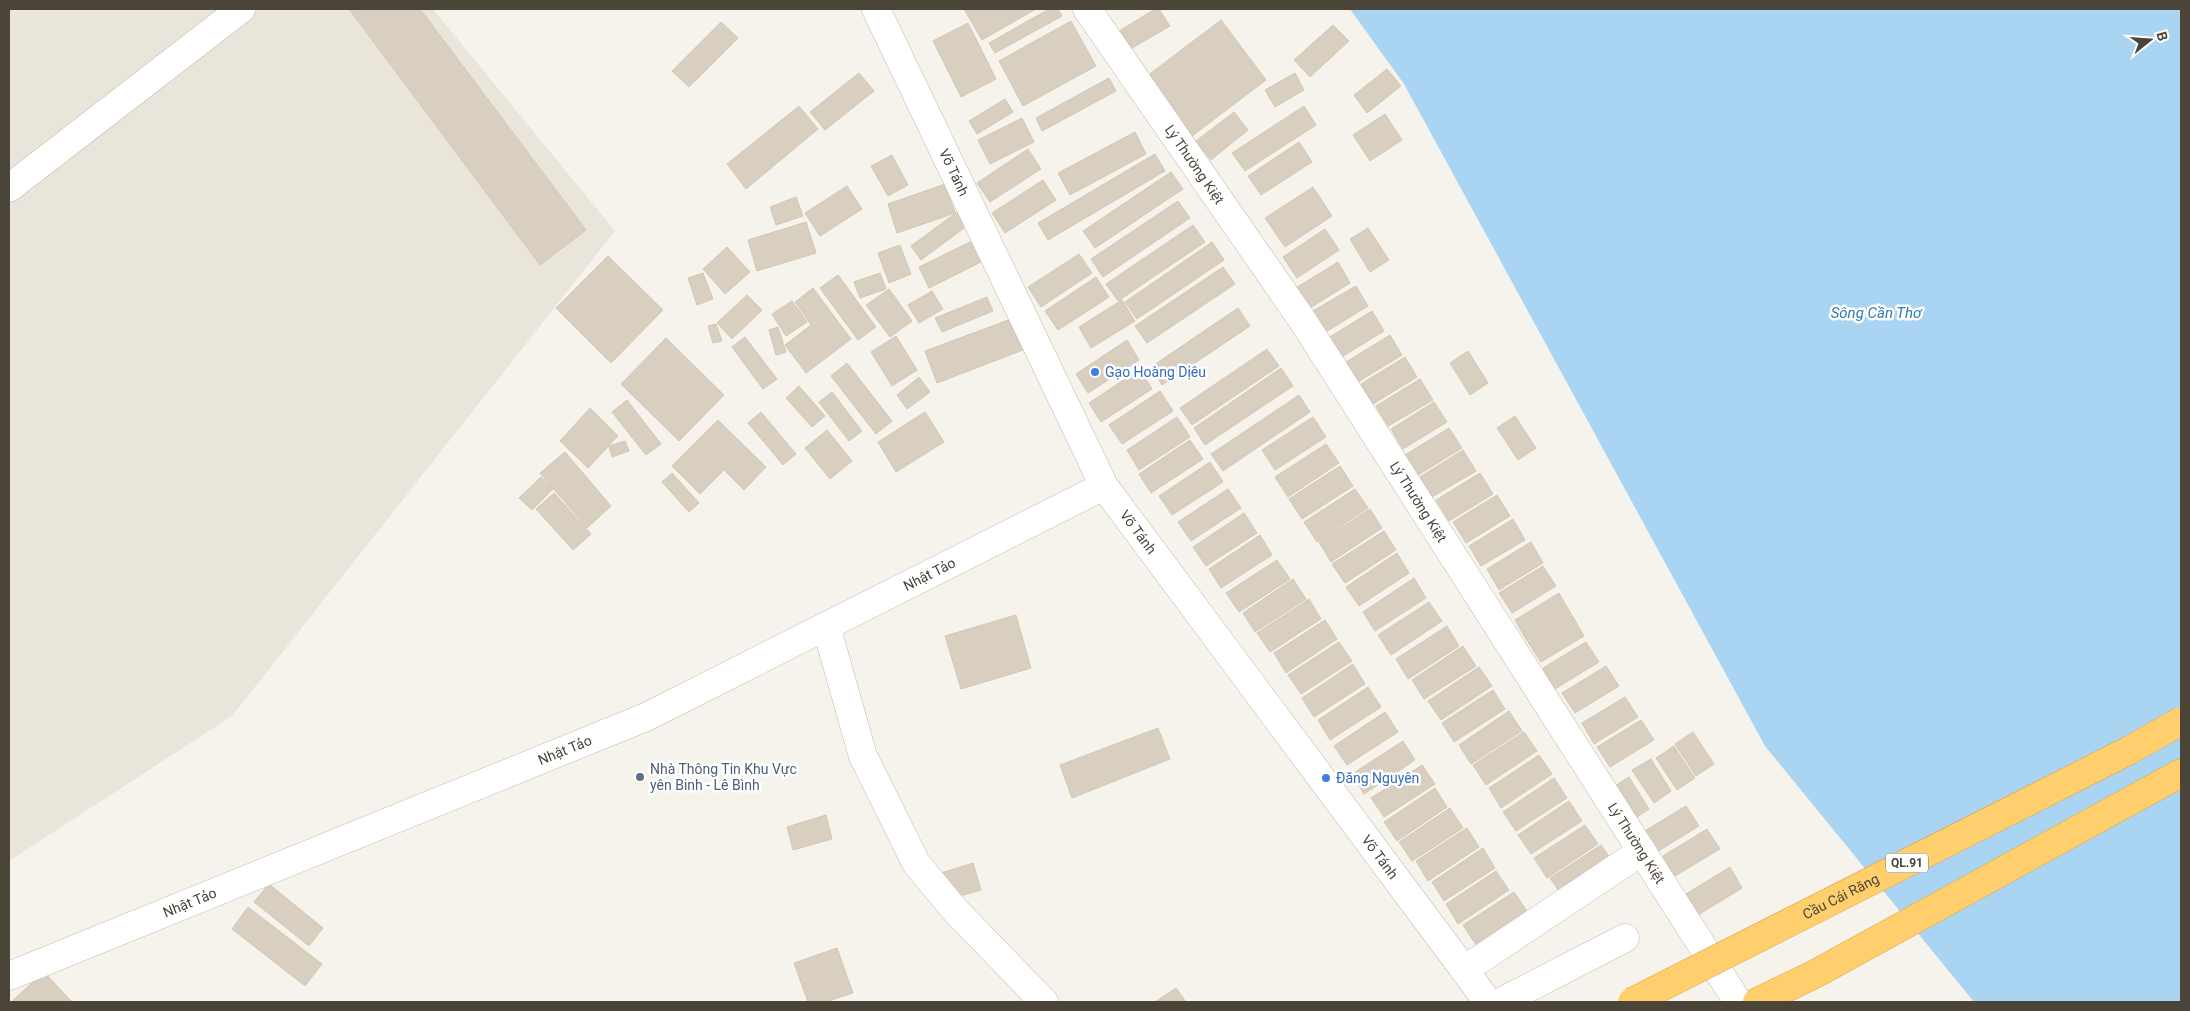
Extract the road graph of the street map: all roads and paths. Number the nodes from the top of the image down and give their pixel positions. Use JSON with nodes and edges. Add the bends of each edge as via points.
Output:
{"nodes":[{"id":1,"x":241,"y":9,"type":"edge"},
{"id":2,"x":876,"y":9,"type":"edge"},
{"id":3,"x":1087,"y":9,"type":"edge"},
{"id":4,"x":9,"y":188,"type":"edge"},
{"id":5,"x":1104,"y":486,"type":"junction"},
{"id":6,"x":826,"y":626,"type":"junction"},
{"id":7,"x":2181,"y":721,"type":"edge"},
{"id":8,"x":2181,"y":773,"type":"edge"},
{"id":9,"x":1642,"y":852,"type":"junction"},
{"id":10,"x":1625,"y":938,"type":"dead end"},
{"id":11,"x":1464,"y":970,"type":"junction"},
{"id":12,"x":9,"y":976,"type":"edge"},
{"id":13,"x":1044,"y":1002,"type":"edge"},
{"id":14,"x":1488,"y":1002,"type":"edge"},
{"id":15,"x":1500,"y":1002,"type":"edge"},
{"id":16,"x":1632,"y":1002,"type":"edge"},
{"id":17,"x":1738,"y":1002,"type":"edge"},
{"id":18,"x":1757,"y":1002,"type":"edge"}],
"edges":[{"from":1,"to":4,"type":"street"},
{"from":2,"to":5,"type":"street","name":"Võ Tánh"},
{"from":3,"to":9,"type":"street","name":"Lý Thường Kiệt","via":[[1304,321]]},
{"from":5,"to":6,"type":"street","name":"Nhật Tảo"},
{"from":5,"to":11,"type":"street","name":"Võ Tánh"},
{"from":6,"to":12,"type":"street","name":"Nhật Tảo","via":[[646,717]]},
{"from":6,"to":13,"type":"street","via":[[863,756],[916,863],[954,909]]},
{"from":7,"to":16,"type":"highway","name":"Cầu Cái Răng","number":"QL.91","bridge":true,"via":[[2128,751]]},
{"from":8,"to":18,"type":"highway"},
{"from":9,"to":11,"type":"street"},
{"from":9,"to":17,"type":"street","name":"Lý Thường Kiệt"},
{"from":10,"to":15,"type":"street"},
{"from":11,"to":14,"type":"street","name":"Võ Tánh"}]}
